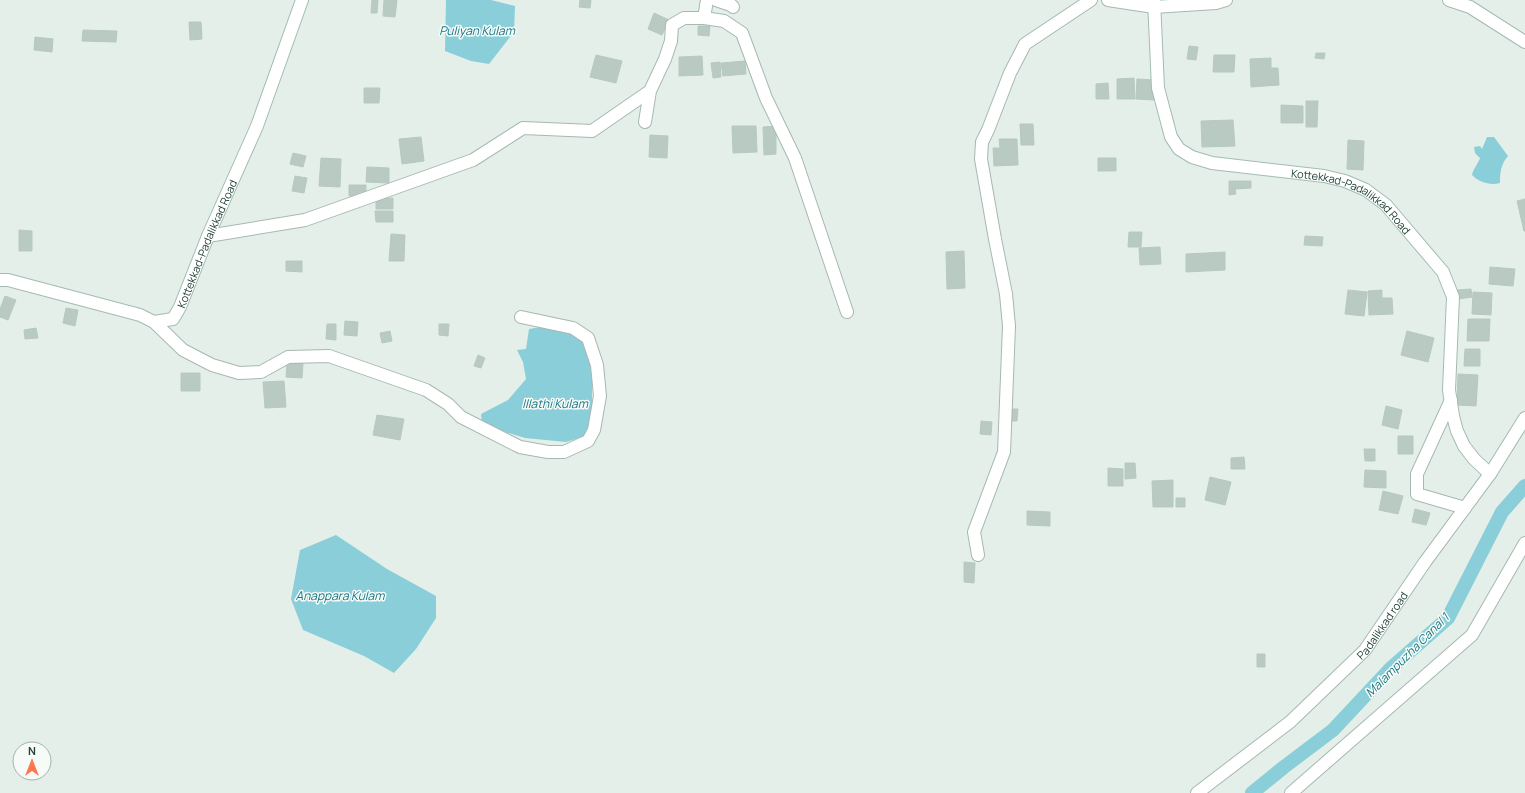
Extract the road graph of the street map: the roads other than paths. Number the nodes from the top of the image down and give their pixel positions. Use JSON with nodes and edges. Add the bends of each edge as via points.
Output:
{"nodes":[{"id":1,"x":302,"y":0,"type":"edge"},
{"id":2,"x":707,"y":0,"type":"edge"},
{"id":3,"x":716,"y":0,"type":"edge"},
{"id":4,"x":1091,"y":0,"type":"edge"},
{"id":5,"x":1108,"y":0,"type":"edge"},
{"id":6,"x":1226,"y":0,"type":"edge"},
{"id":7,"x":1449,"y":0,"type":"edge"},
{"id":8,"x":1154,"y":4,"type":"edge"},
{"id":9,"x":733,"y":7,"type":"dead end"},
{"id":10,"x":704,"y":18,"type":"junction"},
{"id":11,"x":1525,"y":42,"type":"edge"},
{"id":12,"x":650,"y":91,"type":"junction"},
{"id":13,"x":645,"y":122,"type":"dead end"},
{"id":14,"x":208,"y":236,"type":"junction"},
{"id":15,"x":0,"y":280,"type":"edge"},
{"id":16,"x":847,"y":312,"type":"dead end"},
{"id":17,"x":521,"y":317,"type":"dead end"},
{"id":18,"x":154,"y":322,"type":"junction"},
{"id":19,"x":1451,"y":400,"type":"junction"},
{"id":20,"x":1525,"y":418,"type":"edge"},
{"id":21,"x":1490,"y":474,"type":"junction"},
{"id":22,"x":1465,"y":508,"type":"junction"},
{"id":23,"x":1525,"y":543,"type":"edge"},
{"id":24,"x":978,"y":555,"type":"dead end"},
{"id":25,"x":1198,"y":793,"type":"edge"},
{"id":26,"x":1291,"y":793,"type":"edge"}],
"edges":[{"from":1,"to":14,"type":"street","name":"Kottekkad-Padalikkad Road","via":[[257,126]]},
{"from":2,"to":10,"type":"street"},
{"from":3,"to":9,"type":"street"},
{"from":4,"to":24,"type":"street","via":[[1025,44],[1010,72],[982,142],[981,159],[1006,294],[1009,326],[1004,452],[974,532]]},
{"from":5,"to":8,"type":"street"},
{"from":6,"to":8,"type":"street","via":[[1216,3]]},
{"from":7,"to":11,"type":"street","via":[[1470,7]]},
{"from":8,"to":19,"type":"street","name":"Kottekkad-Padalikkad Road","via":[[1158,88],[1171,137],[1180,149],[1192,157],[1212,163],[1324,176],[1366,190],[1386,205],[1443,272],[1453,297],[1449,390]]},
{"from":10,"to":12,"type":"street","via":[[684,18],[672,25],[666,59]]},
{"from":10,"to":16,"type":"street","via":[[724,21],[742,32],[766,98],[795,158]]},
{"from":12,"to":13,"type":"street"},
{"from":12,"to":14,"type":"street","via":[[592,131],[523,128],[473,160],[305,220]]},
{"from":14,"to":18,"type":"street","name":"Kottekkad-Padalikkad Road","via":[[173,319]]},
{"from":15,"to":18,"type":"street","via":[[140,315]]},
{"from":17,"to":18,"type":"street","via":[[573,328],[588,338],[597,365],[600,396],[594,430],[588,440],[564,452],[520,447],[461,417],[448,404],[426,390],[329,356],[288,357],[262,372],[239,373],[212,365],[183,350]]},
{"from":19,"to":21,"type":"street","name":"Kottekkad-Padalikkad Road","via":[[1457,431],[1464,446]]},
{"from":19,"to":22,"type":"street","via":[[1417,474],[1417,494]]},
{"from":20,"to":21,"type":"street","name":"Padalikkad road"},
{"from":21,"to":22,"type":"street","name":"Padalikkad road"},
{"from":22,"to":25,"type":"street","name":"Padalikkad road","via":[[1365,650],[1290,722]]},
{"from":23,"to":26,"type":"street","via":[[1472,635]]}]}
